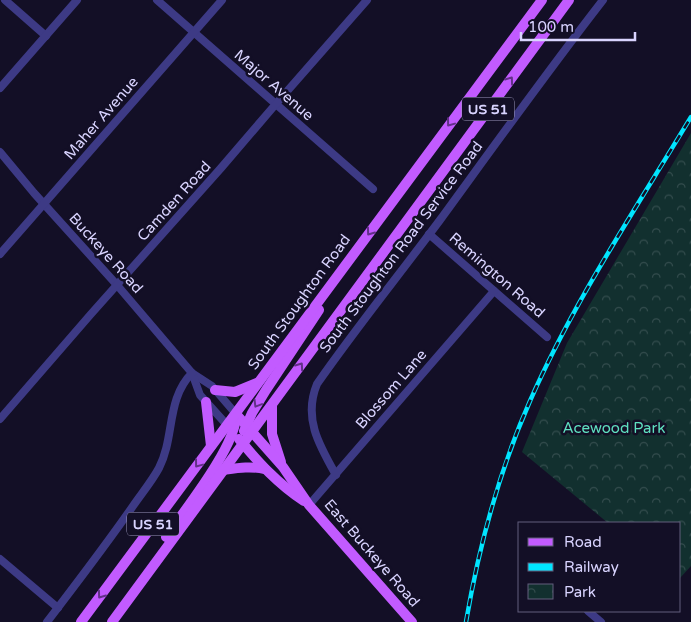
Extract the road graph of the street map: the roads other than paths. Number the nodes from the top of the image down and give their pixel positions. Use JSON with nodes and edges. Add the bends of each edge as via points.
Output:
{"nodes":[{"id":1,"x":5,"y":0,"type":"edge"},
{"id":2,"x":77,"y":0,"type":"edge"},
{"id":3,"x":157,"y":0,"type":"edge"},
{"id":4,"x":222,"y":0,"type":"edge"},
{"id":5,"x":367,"y":0,"type":"edge"},
{"id":6,"x":542,"y":0,"type":"edge"},
{"id":7,"x":569,"y":0,"type":"edge"},
{"id":8,"x":603,"y":0,"type":"edge"},
{"id":9,"x":193,"y":33,"type":"junction"},
{"id":10,"x":46,"y":36,"type":"junction"},
{"id":11,"x":0,"y":88,"type":"edge"},
{"id":12,"x":274,"y":105,"type":"junction"},
{"id":13,"x":0,"y":152,"type":"edge"},
{"id":14,"x":373,"y":190,"type":"dead end"},
{"id":15,"x":43,"y":203,"type":"junction"},
{"id":16,"x":429,"y":234,"type":"junction"},
{"id":17,"x":2,"y":248,"type":"edge"},
{"id":18,"x":349,"y":260,"type":"junction"},
{"id":19,"x":117,"y":285,"type":"junction"},
{"id":20,"x":494,"y":291,"type":"junction"},
{"id":21,"x":547,"y":337,"type":"dead end"},
{"id":22,"x":192,"y":373,"type":"junction"},
{"id":23,"x":258,"y":383,"type":"junction"},
{"id":24,"x":215,"y":390,"type":"junction"},
{"id":25,"x":206,"y":402,"type":"junction"},
{"id":26,"x":272,"y":406,"type":"junction"},
{"id":27,"x":236,"y":414,"type":"junction"},
{"id":28,"x":0,"y":419,"type":"edge"},
{"id":29,"x":249,"y":428,"type":"junction"},
{"id":30,"x":230,"y":429,"type":"junction"},
{"id":31,"x":243,"y":444,"type":"junction"},
{"id":32,"x":211,"y":446,"type":"junction"},
{"id":33,"x":282,"y":467,"type":"junction"},
{"id":34,"x":265,"y":469,"type":"junction"},
{"id":35,"x":223,"y":470,"type":"junction"},
{"id":36,"x":336,"y":475,"type":"junction"},
{"id":37,"x":309,"y":504,"type":"junction"},
{"id":38,"x":0,"y":559,"type":"edge"},
{"id":39,"x":58,"y":608,"type":"junction"},
{"id":40,"x":589,"y":612,"type":"edge"},
{"id":41,"x":114,"y":620,"type":"edge"},
{"id":42,"x":47,"y":622,"type":"edge"},
{"id":43,"x":81,"y":622,"type":"edge"},
{"id":44,"x":412,"y":622,"type":"edge"},
{"id":45,"x":601,"y":622,"type":"edge"}],
"edges":[{"from":1,"to":10,"type":"street"},
{"from":2,"to":10,"type":"street"},
{"from":3,"to":9,"type":"street","name":"Major Avenue"},
{"from":4,"to":9,"type":"street","name":"Maher Avenue"},
{"from":5,"to":12,"type":"street","name":"Camden Road"},
{"from":6,"to":18,"type":"main road","name":"South Stoughton Road","number":"US 51","one_way":true},
{"from":26,"to":7,"type":"main road","number":"US 51","one_way":true},
{"from":8,"to":16,"type":"street","name":"South Stoughton Road Service Road"},
{"from":9,"to":12,"type":"street","name":"Major Avenue"},
{"from":9,"to":15,"type":"street","name":"Maher Avenue"},
{"from":10,"to":11,"type":"street"},
{"from":12,"to":14,"type":"street","name":"Major Avenue"},
{"from":12,"to":19,"type":"street","name":"Camden Road"},
{"from":13,"to":15,"type":"street","name":"Buckeye Road"},
{"from":15,"to":17,"type":"street","name":"Maher Avenue"},
{"from":15,"to":19,"type":"street","name":"Buckeye Road"},
{"from":16,"to":20,"type":"street","name":"Remington Road"},
{"from":16,"to":36,"type":"street","name":"South Stoughton Road Service Road","via":[[338,353],[312,395],[310,414],[313,425]]},
{"from":18,"to":23,"type":"main road","name":"South Stoughton Road","number":"US 51"},
{"from":18,"to":29,"type":"main road","one_way":true,"via":[[308,329],[266,390]]},
{"from":19,"to":22,"type":"street","name":"Buckeye Road"},
{"from":19,"to":28,"type":"street","name":"Camden Road"},
{"from":20,"to":21,"type":"street","name":"Remington Road"},
{"from":20,"to":36,"type":"street","name":"Blossom Lane"},
{"from":22,"to":24,"type":"street","name":"Buckeye Road"},
{"from":22,"to":25,"type":"street","name":"Buckeye Road"},
{"from":22,"to":39,"type":"street","via":[[177,394],[159,466]]},
{"from":23,"to":24,"type":"main road","via":[[235,392]]},
{"from":23,"to":27,"type":"main road","name":"South Stoughton Road","number":"US 51"},
{"from":24,"to":27,"type":"street","name":"Buckeye Road"},
{"from":25,"to":30,"type":"street","name":"Buckeye Road"},
{"from":25,"to":32,"type":"main road"},
{"from":26,"to":29,"type":"main road","number":"US 51"},
{"from":26,"to":33,"type":"main road","via":[[272,434]]},
{"from":27,"to":29,"type":"main road","name":"East Buckeye Road"},
{"from":27,"to":30,"type":"main road","name":"South Stoughton Road","number":"US 51"},
{"from":29,"to":31,"type":"main road","number":"US 51"},
{"from":29,"to":33,"type":"main road","name":"East Buckeye Road"},
{"from":30,"to":31,"type":"main road","name":"East Buckeye Road"},
{"from":30,"to":32,"type":"main road","name":"South Stoughton Road","number":"US 51"},
{"from":30,"to":41,"type":"main road","via":[[228,443],[124,596]]},
{"from":31,"to":34,"type":"main road","name":"East Buckeye Road"},
{"from":31,"to":35,"type":"main road","number":"US 51"},
{"from":32,"to":43,"type":"main road","name":"South Stoughton Road","number":"US 51","one_way":true},
{"from":33,"to":37,"type":"main road","name":"East Buckeye Road"},
{"from":34,"to":35,"type":"main road","via":[[245,466]]},
{"from":34,"to":37,"type":"main road","name":"East Buckeye Road","via":[[285,489]]},
{"from":35,"to":41,"type":"main road","number":"US 51"},
{"from":36,"to":37,"type":"street","name":"Blossom Lane"},
{"from":37,"to":44,"type":"main road","name":"East Buckeye Road"},
{"from":38,"to":39,"type":"street"},
{"from":39,"to":42,"type":"street"},
{"from":40,"to":45,"type":"street"}]}
